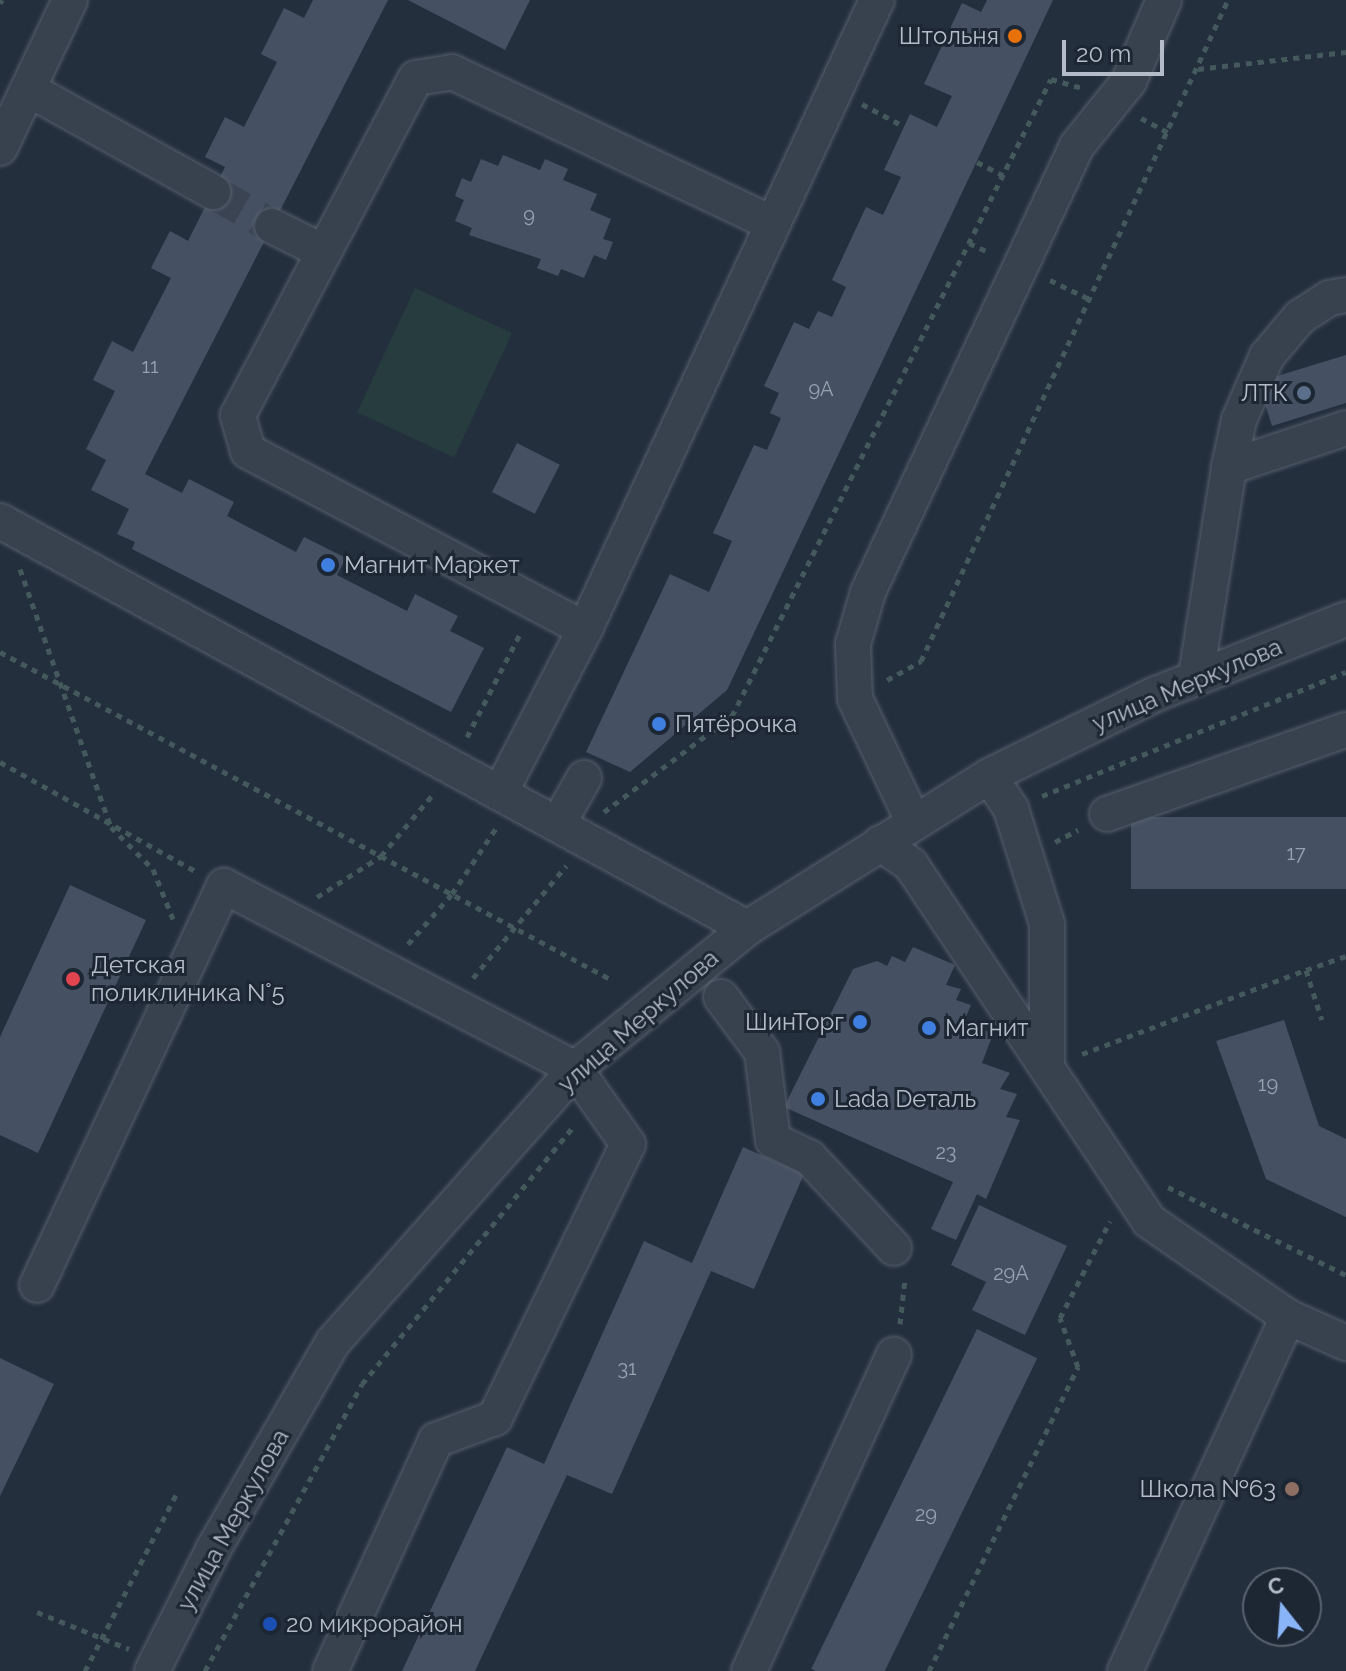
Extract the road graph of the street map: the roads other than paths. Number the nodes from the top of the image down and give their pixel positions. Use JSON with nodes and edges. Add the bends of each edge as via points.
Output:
{"nodes":[{"id":1,"x":70,"y":0,"type":"edge"},
{"id":2,"x":877,"y":0,"type":"edge"},
{"id":3,"x":1164,"y":0,"type":"edge"},
{"id":4,"x":28,"y":89,"type":"junction"},
{"id":5,"x":0,"y":148,"type":"edge"},
{"id":6,"x":213,"y":192,"type":"tunnel mouth"},
{"id":7,"x":772,"y":223,"type":"junction"},
{"id":8,"x":272,"y":226,"type":"tunnel mouth"},
{"id":9,"x":324,"y":252,"type":"junction"},
{"id":10,"x":1346,"y":295,"type":"edge"},
{"id":11,"x":1346,"y":428,"type":"edge"},
{"id":12,"x":1229,"y":467,"type":"junction"},
{"id":13,"x":0,"y":521,"type":"edge"},
{"id":14,"x":1346,"y":619,"type":"edge"},
{"id":15,"x":585,"y":629,"type":"junction"},
{"id":16,"x":1196,"y":676,"type":"junction"},
{"id":17,"x":1346,"y":730,"type":"edge"},
{"id":18,"x":989,"y":776,"type":"junction"},
{"id":19,"x":507,"y":797,"type":"junction"},
{"id":20,"x":1107,"y":814,"type":"road end"},
{"id":21,"x":914,"y":823,"type":"junction"},
{"id":22,"x":880,"y":843,"type":"junction"},
{"id":23,"x":747,"y":928,"type":"junction"},
{"id":24,"x":721,"y":997,"type":"dead end"},
{"id":25,"x":1047,"y":1067,"type":"junction"},
{"id":26,"x":575,"y":1069,"type":"junction"},
{"id":27,"x":894,"y":1248,"type":"road end"},
{"id":28,"x":37,"y":1285,"type":"dead end"},
{"id":29,"x":1288,"y":1317,"type":"junction"},
{"id":30,"x":1346,"y":1343,"type":"edge"},
{"id":31,"x":894,"y":1355,"type":"road end"},
{"id":32,"x":154,"y":1666,"type":"edge"},
{"id":33,"x":330,"y":1671,"type":"edge"},
{"id":34,"x":749,"y":1671,"type":"edge"},
{"id":35,"x":1125,"y":1671,"type":"edge"}],
"edges":[{"from":1,"to":4,"type":"street"},
{"from":2,"to":7,"type":"street"},
{"from":3,"to":21,"type":"street","via":[[1129,81],[1076,147],[868,592],[853,644],[855,699]]},
{"from":4,"to":5,"type":"street"},
{"from":4,"to":6,"type":"street"},
{"from":7,"to":9,"type":"street","via":[[452,72],[416,78]]},
{"from":7,"to":15,"type":"street"},
{"from":8,"to":9,"type":"street"},
{"from":9,"to":15,"type":"street","via":[[238,415],[248,451]]},
{"from":10,"to":12,"type":"street","via":[[1329,298],[1300,317],[1267,356],[1239,420]]},
{"from":11,"to":12,"type":"street"},
{"from":12,"to":16,"type":"street"},
{"from":13,"to":19,"type":"street"},
{"from":14,"to":16,"type":"street","name":"улица Меркулова"},
{"from":15,"to":19,"type":"street"},
{"from":16,"to":18,"type":"street","name":"улица Меркулова"},
{"from":17,"to":20,"type":"street"},
{"from":18,"to":21,"type":"street","name":"улица Меркулова"},
{"from":18,"to":25,"type":"street","via":[[1011,809],[1047,924]]},
{"from":19,"to":23,"type":"street","via":[[571,800],[587,841]]},
{"from":21,"to":22,"type":"street","name":"улица Меркулова"},
{"from":22,"to":23,"type":"street","name":"улица Меркулова"},
{"from":22,"to":25,"type":"street","via":[[911,865]]},
{"from":23,"to":26,"type":"street","name":"улица Меркулова"},
{"from":24,"to":27,"type":"street","via":[[762,1052],[773,1140],[810,1158]]},
{"from":25,"to":29,"type":"street","via":[[1149,1221]]},
{"from":26,"to":28,"type":"street","via":[[224,886]]},
{"from":26,"to":32,"type":"street","name":"улица Меркулова","via":[[333,1342],[214,1548]]},
{"from":26,"to":33,"type":"street","via":[[628,1144],[495,1418],[436,1440]]},
{"from":29,"to":30,"type":"street"},
{"from":29,"to":35,"type":"street"},
{"from":31,"to":34,"type":"street"}]}
